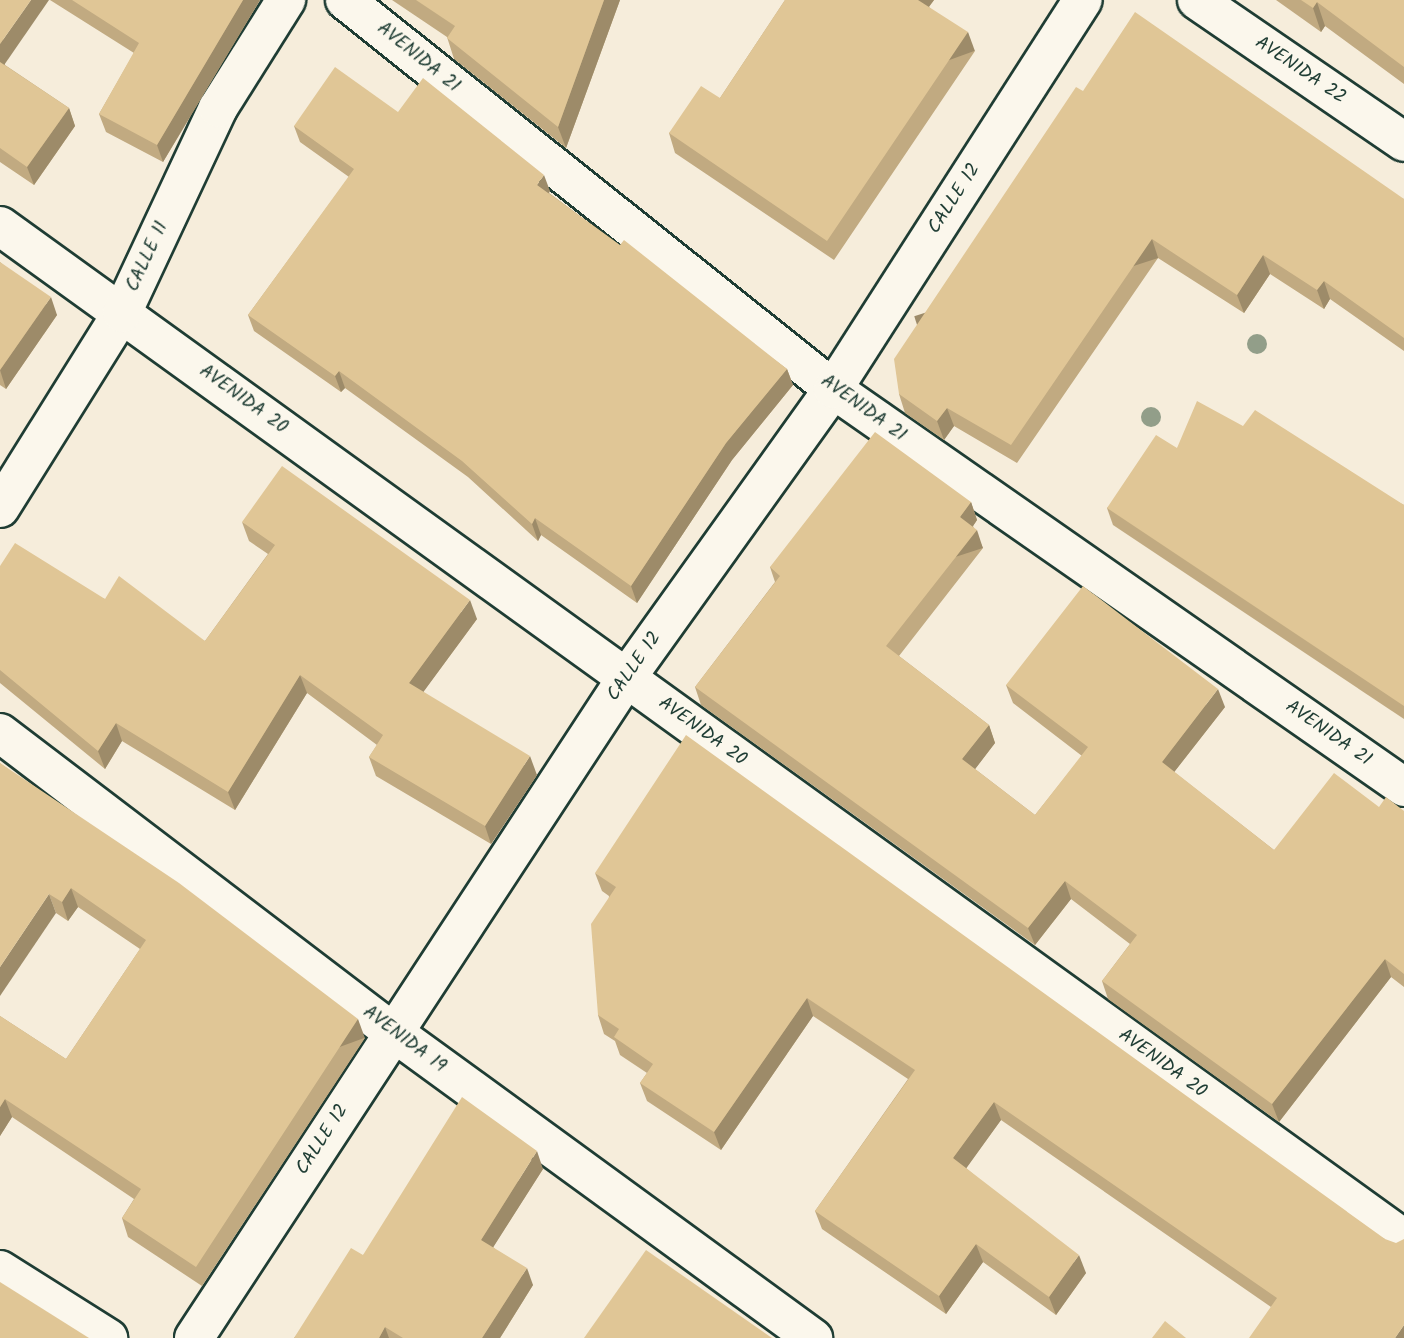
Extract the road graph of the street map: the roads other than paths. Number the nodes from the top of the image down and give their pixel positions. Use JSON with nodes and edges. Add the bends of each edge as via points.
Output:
{"nodes":[{"id":1,"x":286,"y":0,"type":"edge"},
{"id":2,"x":345,"y":0,"type":"edge"},
{"id":3,"x":1083,"y":0,"type":"edge"},
{"id":4,"x":1196,"y":0,"type":"edge"},
{"id":5,"x":1404,"y":142,"type":"edge"},
{"id":6,"x":0,"y":226,"type":"edge"},
{"id":7,"x":122,"y":313,"type":"junction"},
{"id":8,"x":833,"y":389,"type":"junction"},
{"id":9,"x":0,"y":508,"type":"edge"},
{"id":10,"x":627,"y":677,"type":"junction"},
{"id":11,"x":0,"y":733,"type":"edge"},
{"id":12,"x":1404,"y":787,"type":"edge"},
{"id":13,"x":393,"y":1032,"type":"junction"},
{"id":14,"x":1404,"y":1239,"type":"edge"},
{"id":15,"x":0,"y":1270,"type":"edge"},
{"id":16,"x":108,"y":1338,"type":"edge"},
{"id":17,"x":194,"y":1338,"type":"edge"},
{"id":18,"x":813,"y":1338,"type":"edge"}],
"edges":[{"from":1,"to":7,"type":"street","name":"CALLE 11","via":[[218,108]]},
{"from":2,"to":8,"type":"street","name":"AVENIDA 21"},
{"from":3,"to":8,"type":"street","name":"CALLE 12"},
{"from":4,"to":5,"type":"street","name":"AVENIDA 22"},
{"from":6,"to":7,"type":"street","name":"AVENIDA 20"},
{"from":7,"to":9,"type":"street","name":"CALLE 11"},
{"from":7,"to":10,"type":"street","name":"AVENIDA 20"},
{"from":8,"to":10,"type":"street","name":"CALLE 12"},
{"from":8,"to":12,"type":"street","name":"AVENIDA 21"},
{"from":10,"to":13,"type":"street","name":"CALLE 12"},
{"from":10,"to":14,"type":"street","name":"AVENIDA 20"},
{"from":11,"to":13,"type":"street","name":"AVENIDA 19"},
{"from":13,"to":17,"type":"street","name":"CALLE 12"},
{"from":13,"to":18,"type":"street","name":"AVENIDA 19"},
{"from":15,"to":16,"type":"street"}]}
